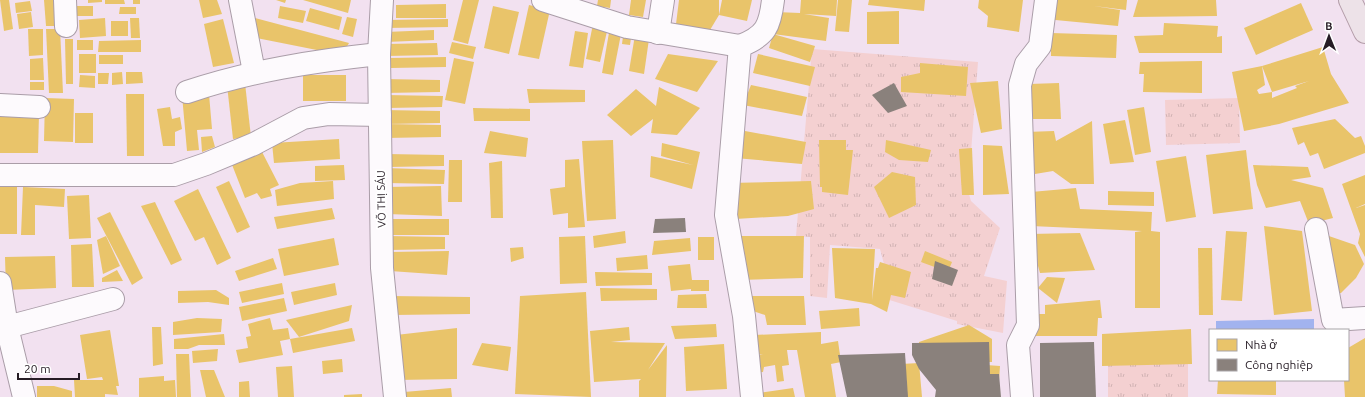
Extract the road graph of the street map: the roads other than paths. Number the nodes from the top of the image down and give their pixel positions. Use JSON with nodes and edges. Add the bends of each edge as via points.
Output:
{"nodes":[{"id":1,"x":65,"y":0,"type":"edge"},
{"id":2,"x":240,"y":0,"type":"edge"},
{"id":3,"x":382,"y":0,"type":"edge"},
{"id":4,"x":542,"y":0,"type":"edge"},
{"id":5,"x":663,"y":0,"type":"edge"},
{"id":6,"x":774,"y":0,"type":"edge"},
{"id":7,"x":1046,"y":0,"type":"edge"},
{"id":8,"x":1350,"y":0,"type":"edge"},
{"id":9,"x":66,"y":26,"type":"dead end"},
{"id":10,"x":1365,"y":32,"type":"edge"},
{"id":11,"x":658,"y":33,"type":"junction"},
{"id":12,"x":740,"y":46,"type":"junction"},
{"id":13,"x":379,"y":54,"type":"junction"},
{"id":14,"x":254,"y":72,"type":"junction"},
{"id":15,"x":187,"y":92,"type":"dead end"},
{"id":16,"x":0,"y":105,"type":"edge"},
{"id":17,"x":39,"y":107,"type":"dead end"},
{"id":18,"x":380,"y":115,"type":"junction"},
{"id":19,"x":0,"y":175,"type":"edge"},
{"id":20,"x":1316,"y":229,"type":"dead end"},
{"id":21,"x":0,"y":283,"type":"edge"},
{"id":22,"x":113,"y":299,"type":"dead end"},
{"id":23,"x":1365,"y":318,"type":"edge"},
{"id":24,"x":6,"y":327,"type":"junction"},
{"id":25,"x":24,"y":397,"type":"edge"},
{"id":26,"x":394,"y":397,"type":"edge"},
{"id":27,"x":752,"y":397,"type":"edge"},
{"id":28,"x":1022,"y":397,"type":"edge"}],
"edges":[{"from":1,"to":9,"type":"street"},
{"from":2,"to":14,"type":"street"},
{"from":3,"to":13,"type":"street","name":"VÕ THỊ SÁU"},
{"from":4,"to":11,"type":"street","via":[[627,27]]},
{"from":5,"to":11,"type":"street"},
{"from":6,"to":12,"type":"street","via":[[770,21],[764,32]]},
{"from":7,"to":28,"type":"street","via":[[1040,46],[1026,64],[1020,84],[1028,325],[1018,345]]},
{"from":8,"to":10,"type":"main road"},
{"from":11,"to":12,"type":"street"},
{"from":12,"to":27,"type":"street","via":[[726,214],[744,316]]},
{"from":13,"to":14,"type":"street","via":[[316,60]]},
{"from":13,"to":18,"type":"street","name":"VÕ THỊ SÁU"},
{"from":14,"to":15,"type":"street"},
{"from":16,"to":17,"type":"street"},
{"from":18,"to":19,"type":"street","via":[[329,114],[303,118],[254,144],[174,174]]},
{"from":18,"to":26,"type":"street","name":"VÕ THỊ SÁU","via":[[382,268]]},
{"from":20,"to":23,"type":"street","via":[[1333,320]]},
{"from":21,"to":24,"type":"street"},
{"from":22,"to":24,"type":"street"},
{"from":24,"to":25,"type":"street"}]}
